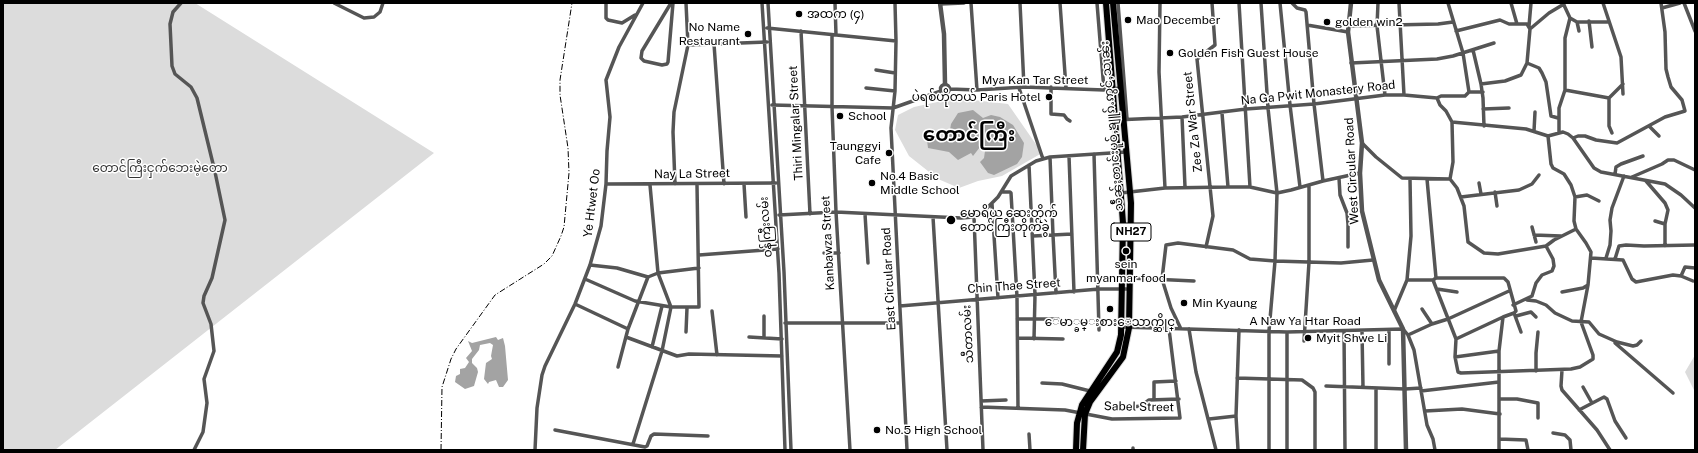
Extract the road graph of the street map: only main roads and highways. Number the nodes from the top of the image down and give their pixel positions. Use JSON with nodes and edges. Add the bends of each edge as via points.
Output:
{"nodes":[{"id":1,"x":1106,"y":3,"type":"edge"},
{"id":2,"x":1113,"y":3,"type":"edge"},
{"id":3,"x":1082,"y":413,"type":"junction"},
{"id":4,"x":1076,"y":450,"type":"edge"},
{"id":5,"x":1083,"y":450,"type":"edge"}],
"edges":[{"from":1,"to":3,"type":"highway","name":"သဵႅၼ်ႈတၢင်းပူဝ်ႇၶျူၵ်ႉဢွင်ႇသၢၼ်း","number":"NH27","via":[[1123,223],[1122,327],[1117,352],[1090,391]]},
{"from":2,"to":3,"type":"highway","name":"သဵႅၼ်ႈတၢင်းပူဝ်ႇၶျူၵ်ႉဢွင်ႇသၢၼ်း","number":"NH27","via":[[1131,193],[1128,328],[1123,357]]},
{"from":3,"to":4,"type":"highway","name":"သဵႅၼ်ႈတၢင်းပူဝ်ႇၶျူၵ်ႉဢွင်ႇသၢၼ်း","number":"NH27","via":[[1077,423]]},
{"from":3,"to":5,"type":"highway","name":"သဵႅၼ်ႈတၢင်းပူဝ်ႇၶျူၵ်ႉဢွင်ႇသၢၼ်း","number":"NH27"}]}
